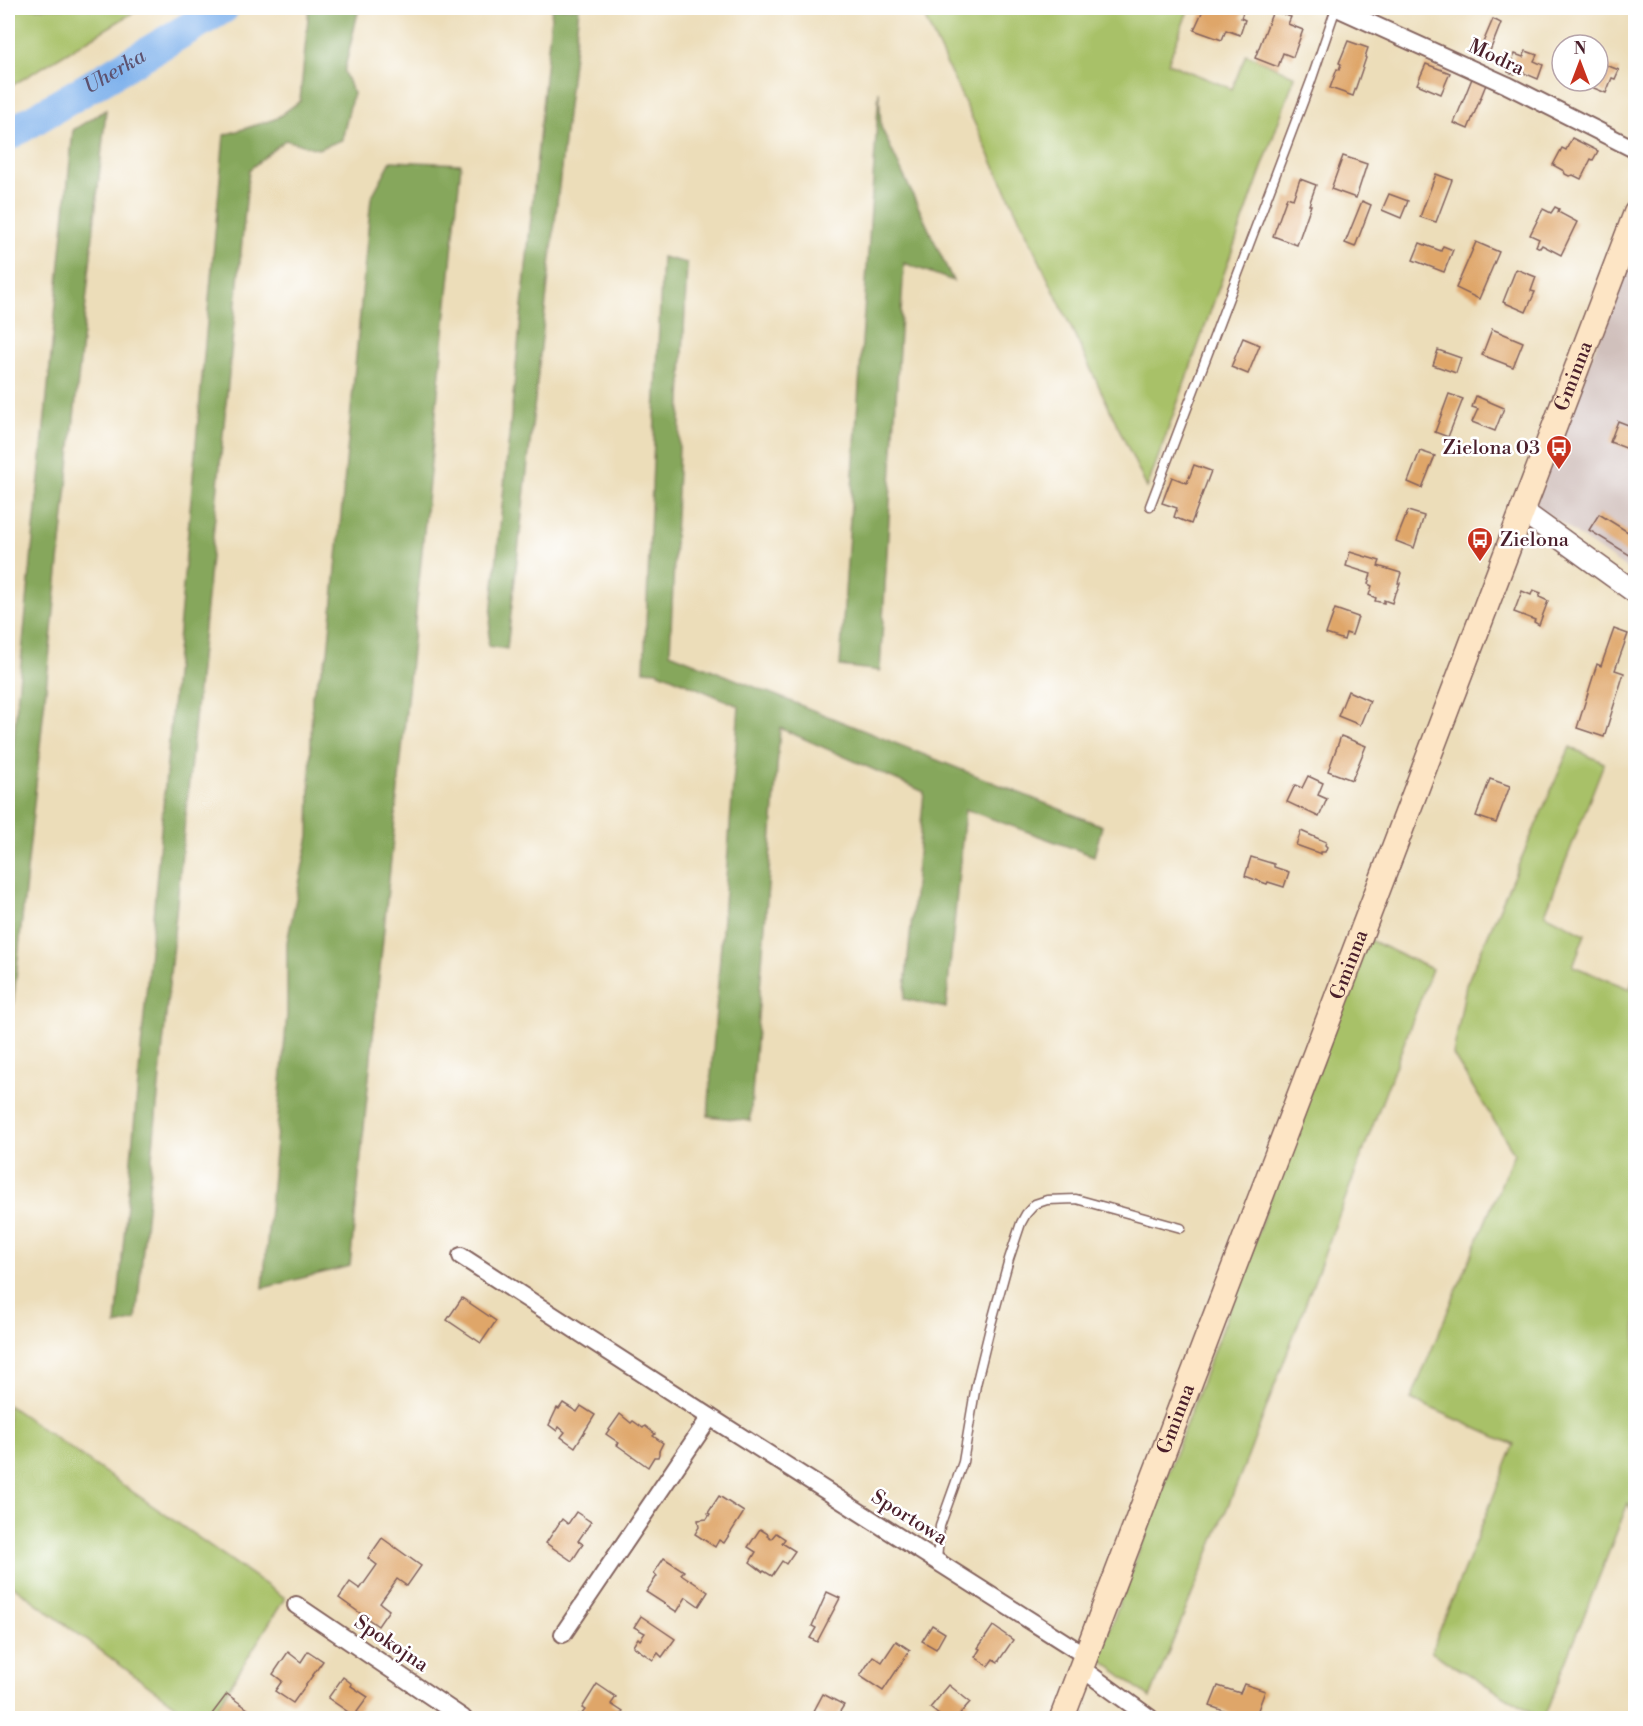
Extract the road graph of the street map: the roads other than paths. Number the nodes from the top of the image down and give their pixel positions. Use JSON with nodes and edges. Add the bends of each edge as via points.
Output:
{"nodes":[{"id":1,"x":1336,"y":8,"type":"edge"},
{"id":2,"x":1635,"y":150,"type":"edge"},
{"id":3,"x":1635,"y":213,"type":"edge"},
{"id":4,"x":1150,"y":506,"type":"dead end"},
{"id":5,"x":1521,"y":510,"type":"junction"},
{"id":6,"x":1635,"y":593,"type":"edge"},
{"id":7,"x":1181,"y":1228,"type":"dead end"},
{"id":8,"x":461,"y":1256,"type":"dead end"},
{"id":9,"x":710,"y":1417,"type":"junction"},
{"id":10,"x":937,"y":1560,"type":"junction"},
{"id":11,"x":296,"y":1605,"type":"dead end"},
{"id":12,"x":563,"y":1634,"type":"dead end"},
{"id":13,"x":1084,"y":1662,"type":"junction"},
{"id":14,"x":463,"y":1719,"type":"edge"},
{"id":15,"x":1062,"y":1719,"type":"edge"},
{"id":16,"x":1150,"y":1719,"type":"edge"}],
"edges":[{"from":1,"to":2,"type":"street","name":"Modra","via":[[1507,85]]},
{"from":1,"to":4,"type":"lane"},
{"from":3,"to":5,"type":"main road","name":"Gminna"},
{"from":5,"to":6,"type":"street"},
{"from":5,"to":13,"type":"main road","name":"Gminna"},
{"from":7,"to":10,"type":"lane","via":[[1076,1199],[1047,1200],[1035,1204],[1026,1214],[990,1328],[963,1462],[940,1526]]},
{"from":8,"to":9,"type":"street","name":"Sportowa"},
{"from":9,"to":10,"type":"street","name":"Sportowa"},
{"from":9,"to":12,"type":"street"},
{"from":10,"to":13,"type":"street","name":"Sportowa"},
{"from":11,"to":14,"type":"street","name":"Spokojna"},
{"from":13,"to":15,"type":"main road","name":"Gminna"},
{"from":13,"to":16,"type":"street","name":"Sportowa"}]}
